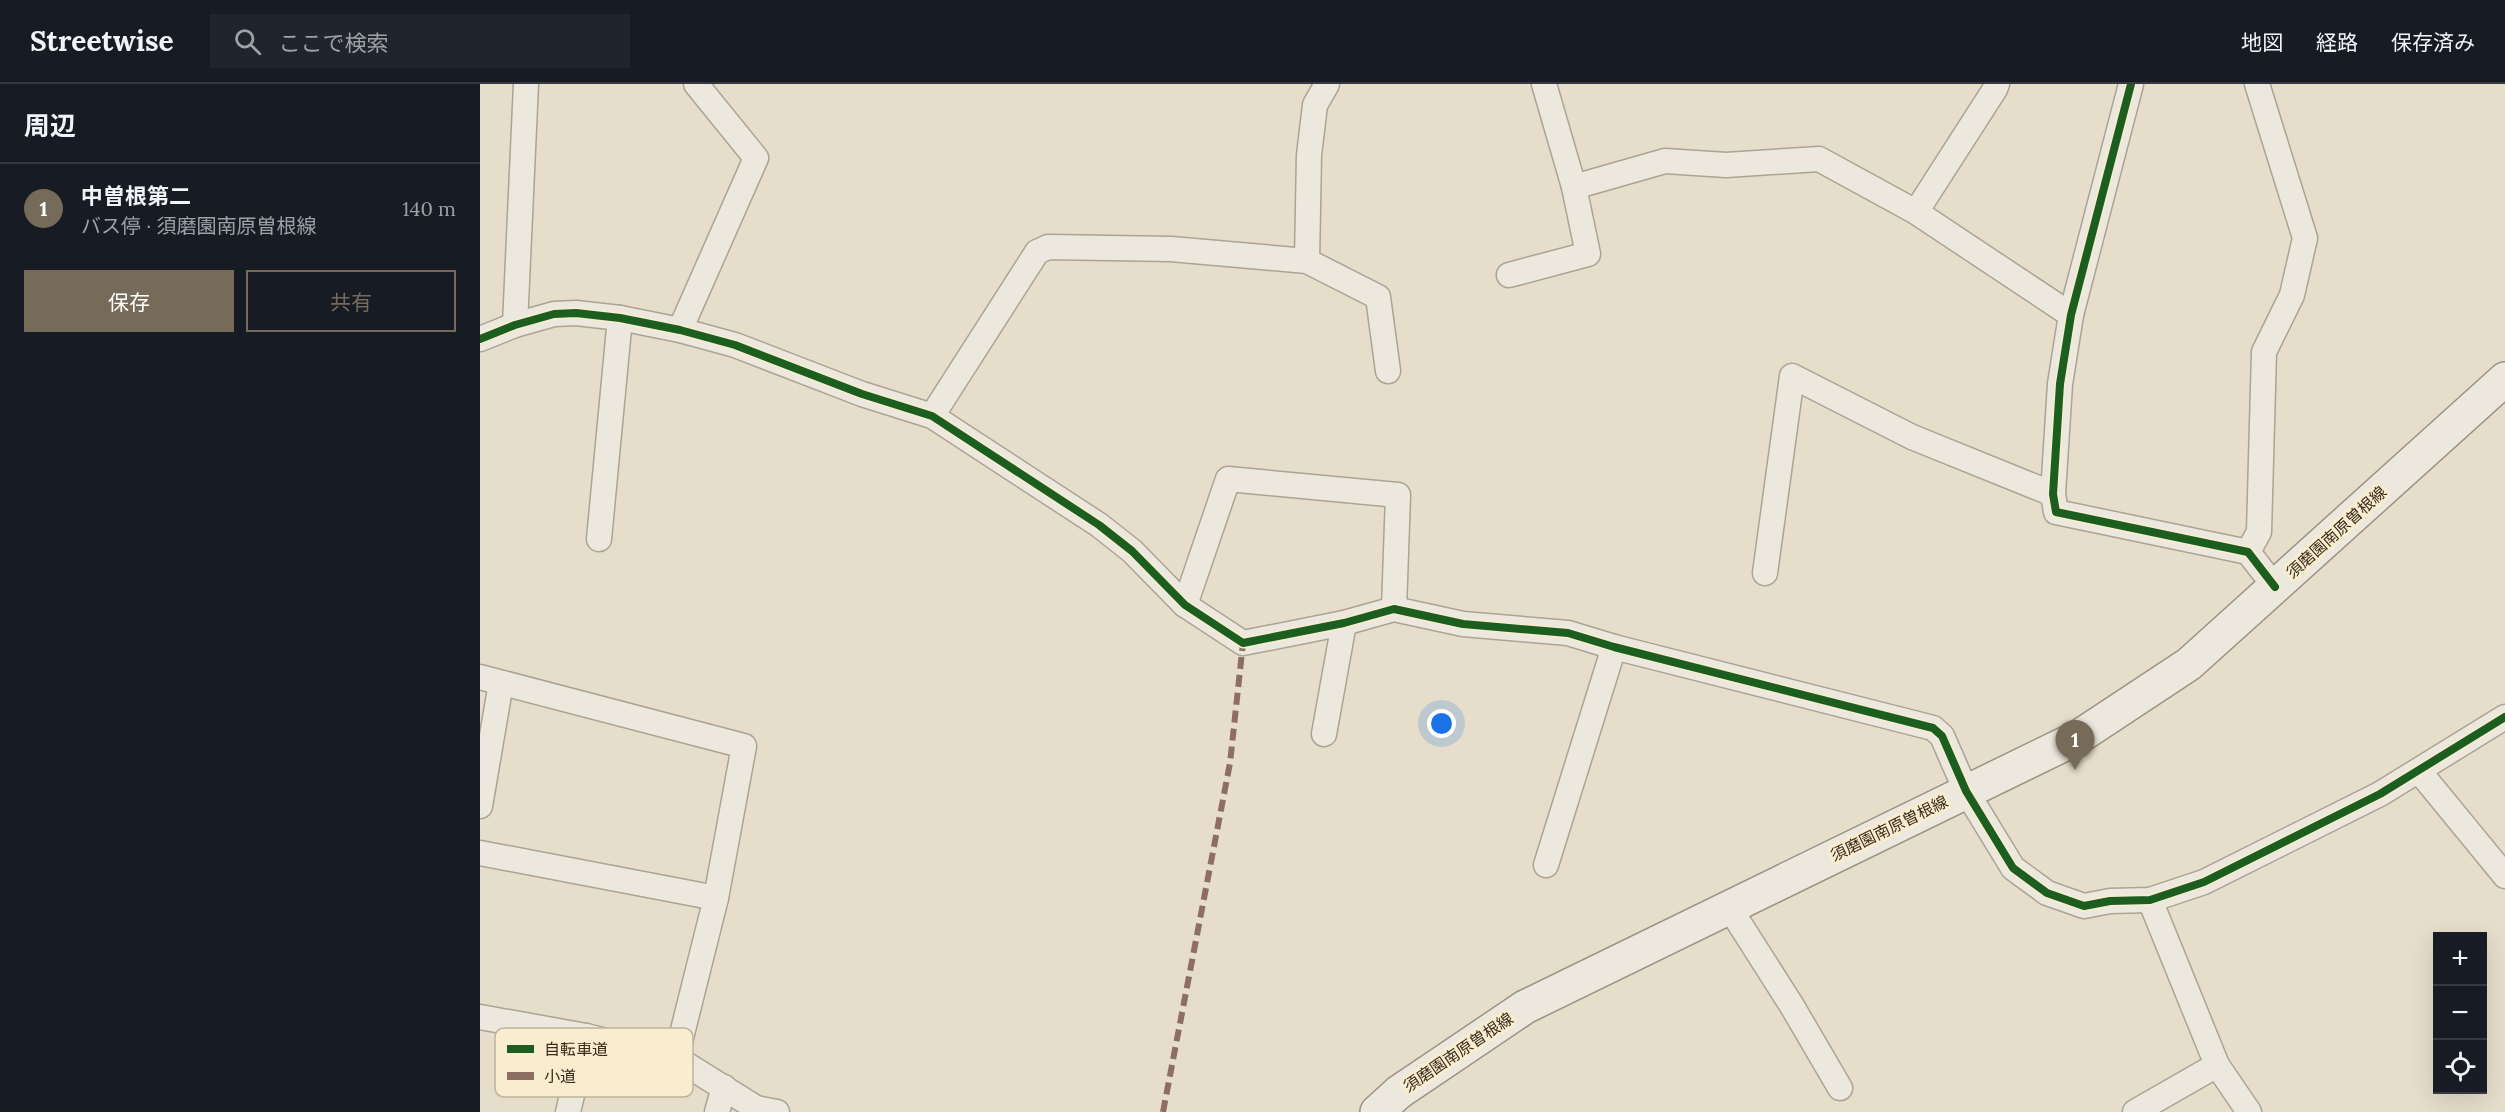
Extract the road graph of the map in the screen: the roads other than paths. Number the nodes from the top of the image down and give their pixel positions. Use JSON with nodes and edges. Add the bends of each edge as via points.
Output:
{"nodes":[{"id":1,"x":526,"y":84,"type":"edge"},
{"id":2,"x":696,"y":84,"type":"edge"},
{"id":3,"x":1327,"y":84,"type":"edge"},
{"id":4,"x":1544,"y":84,"type":"edge"},
{"id":5,"x":1996,"y":84,"type":"edge"},
{"id":6,"x":2131,"y":84,"type":"edge"},
{"id":7,"x":2256,"y":84,"type":"edge"},
{"id":8,"x":1574,"y":187,"type":"junction"},
{"id":9,"x":1917,"y":213,"type":"junction"},
{"id":10,"x":1308,"y":261,"type":"junction"},
{"id":11,"x":1509,"y":275,"type":"dead end"},
{"id":12,"x":2071,"y":315,"type":"junction"},
{"id":13,"x":620,"y":318,"type":"junction"},
{"id":14,"x":515,"y":325,"type":"junction"},
{"id":15,"x":680,"y":330,"type":"junction"},
{"id":16,"x":480,"y":339,"type":"edge"},
{"id":17,"x":1388,"y":371,"type":"dead end"},
{"id":18,"x":2505,"y":379,"type":"edge"},
{"id":19,"x":932,"y":416,"type":"junction"},
{"id":20,"x":2053,"y":494,"type":"junction"},
{"id":21,"x":599,"y":539,"type":"dead end"},
{"id":22,"x":2248,"y":552,"type":"junction"},
{"id":23,"x":1765,"y":573,"type":"dead end"},
{"id":24,"x":2275,"y":587,"type":"junction"},
{"id":25,"x":1185,"y":604,"type":"junction"},
{"id":26,"x":1394,"y":609,"type":"junction"},
{"id":27,"x":1344,"y":623,"type":"junction"},
{"id":28,"x":1614,"y":648,"type":"junction"},
{"id":29,"x":491,"y":680,"type":"edge"},
{"id":30,"x":2505,"y":717,"type":"edge"},
{"id":31,"x":1324,"y":734,"type":"dead end"},
{"id":32,"x":2419,"y":771,"type":"junction"},
{"id":33,"x":1966,"y":790,"type":"junction"},
{"id":34,"x":480,"y":806,"type":"edge"},
{"id":35,"x":480,"y":853,"type":"edge"},
{"id":36,"x":1546,"y":865,"type":"dead end"},
{"id":37,"x":2505,"y":876,"type":"edge"},
{"id":38,"x":716,"y":898,"type":"junction"},
{"id":39,"x":2150,"y":900,"type":"junction"},
{"id":40,"x":1729,"y":907,"type":"junction"},
{"id":41,"x":480,"y":1017,"type":"edge"},
{"id":42,"x":541,"y":1028,"type":"edge"},
{"id":43,"x":684,"y":1028,"type":"edge"},
{"id":44,"x":2217,"y":1065,"type":"junction"},
{"id":45,"x":693,"y":1068,"type":"edge"},
{"id":46,"x":724,"y":1087,"type":"junction"},
{"id":47,"x":1840,"y":1088,"type":"dead end"},
{"id":48,"x":572,"y":1097,"type":"edge"},
{"id":49,"x":568,"y":1112,"type":"edge"},
{"id":50,"x":717,"y":1112,"type":"edge"},
{"id":51,"x":777,"y":1112,"type":"edge"},
{"id":52,"x":1377,"y":1112,"type":"edge"},
{"id":53,"x":2135,"y":1112,"type":"edge"},
{"id":54,"x":2249,"y":1112,"type":"edge"}],
"edges":[{"from":1,"to":14,"type":"street"},
{"from":2,"to":15,"type":"street","via":[[756,158]]},
{"from":3,"to":10,"type":"street","via":[[1315,105],[1309,155]]},
{"from":4,"to":8,"type":"street"},
{"from":5,"to":9,"type":"street"},
{"from":6,"to":12,"type":"street"},
{"from":7,"to":22,"type":"street","via":[[2305,238],[2292,295],[2264,352],[2259,532]]},
{"from":8,"to":9,"type":"street","via":[[1665,161],[1726,165],[1819,159]]},
{"from":8,"to":11,"type":"street","via":[[1588,254]]},
{"from":9,"to":12,"type":"street"},
{"from":10,"to":17,"type":"street","via":[[1378,297]]},
{"from":10,"to":19,"type":"street","via":[[1171,249],[1048,247],[1037,252]]},
{"from":12,"to":20,"type":"street","via":[[2060,384]]},
{"from":13,"to":14,"type":"street","via":[[554,314]]},
{"from":13,"to":15,"type":"street"},
{"from":13,"to":21,"type":"street"},
{"from":14,"to":16,"type":"street"},
{"from":15,"to":19,"type":"street","via":[[735,345],[862,394]]},
{"from":18,"to":24,"type":"main road","name":"須磨園南原曽根線"},
{"from":19,"to":25,"type":"street","via":[[1099,525],[1132,551]]},
{"from":20,"to":22,"type":"street","via":[[2056,512]]},
{"from":20,"to":23,"type":"street","via":[[1912,437],[1792,376]]},
{"from":22,"to":24,"type":"street"},
{"from":24,"to":33,"type":"main road","name":"須磨園南原曽根線","via":[[2180,670],[2077,738]]},
{"from":25,"to":26,"type":"street","via":[[1228,479],[1398,495]]},
{"from":25,"to":27,"type":"street","via":[[1243,643]]},
{"from":26,"to":27,"type":"street"},
{"from":26,"to":28,"type":"street","via":[[1463,624],[1568,633]]},
{"from":27,"to":31,"type":"street"},
{"from":28,"to":33,"type":"street","via":[[1933,728],[1942,736]]},
{"from":28,"to":36,"type":"street"},
{"from":29,"to":34,"type":"street"},
{"from":29,"to":38,"type":"street","via":[[744,746]]},
{"from":30,"to":32,"type":"street"},
{"from":32,"to":37,"type":"street"},
{"from":32,"to":39,"type":"street","via":[[2204,882]]},
{"from":33,"to":39,"type":"street","via":[[2013,868],[2047,893],[2084,906]]},
{"from":33,"to":40,"type":"main road","name":"須磨園南原曽根線"},
{"from":35,"to":38,"type":"street"},
{"from":38,"to":43,"type":"street"},
{"from":39,"to":44,"type":"street"},
{"from":40,"to":47,"type":"street"},
{"from":40,"to":52,"type":"main road","name":"須磨園南原曽根線","via":[[1525,1007],[1399,1092]]},
{"from":41,"to":42,"type":"street"},
{"from":44,"to":53,"type":"street"},
{"from":44,"to":54,"type":"street"},
{"from":45,"to":46,"type":"street"},
{"from":46,"to":50,"type":"street"},
{"from":46,"to":51,"type":"street","via":[[756,1108]]},
{"from":48,"to":49,"type":"street"}]}
